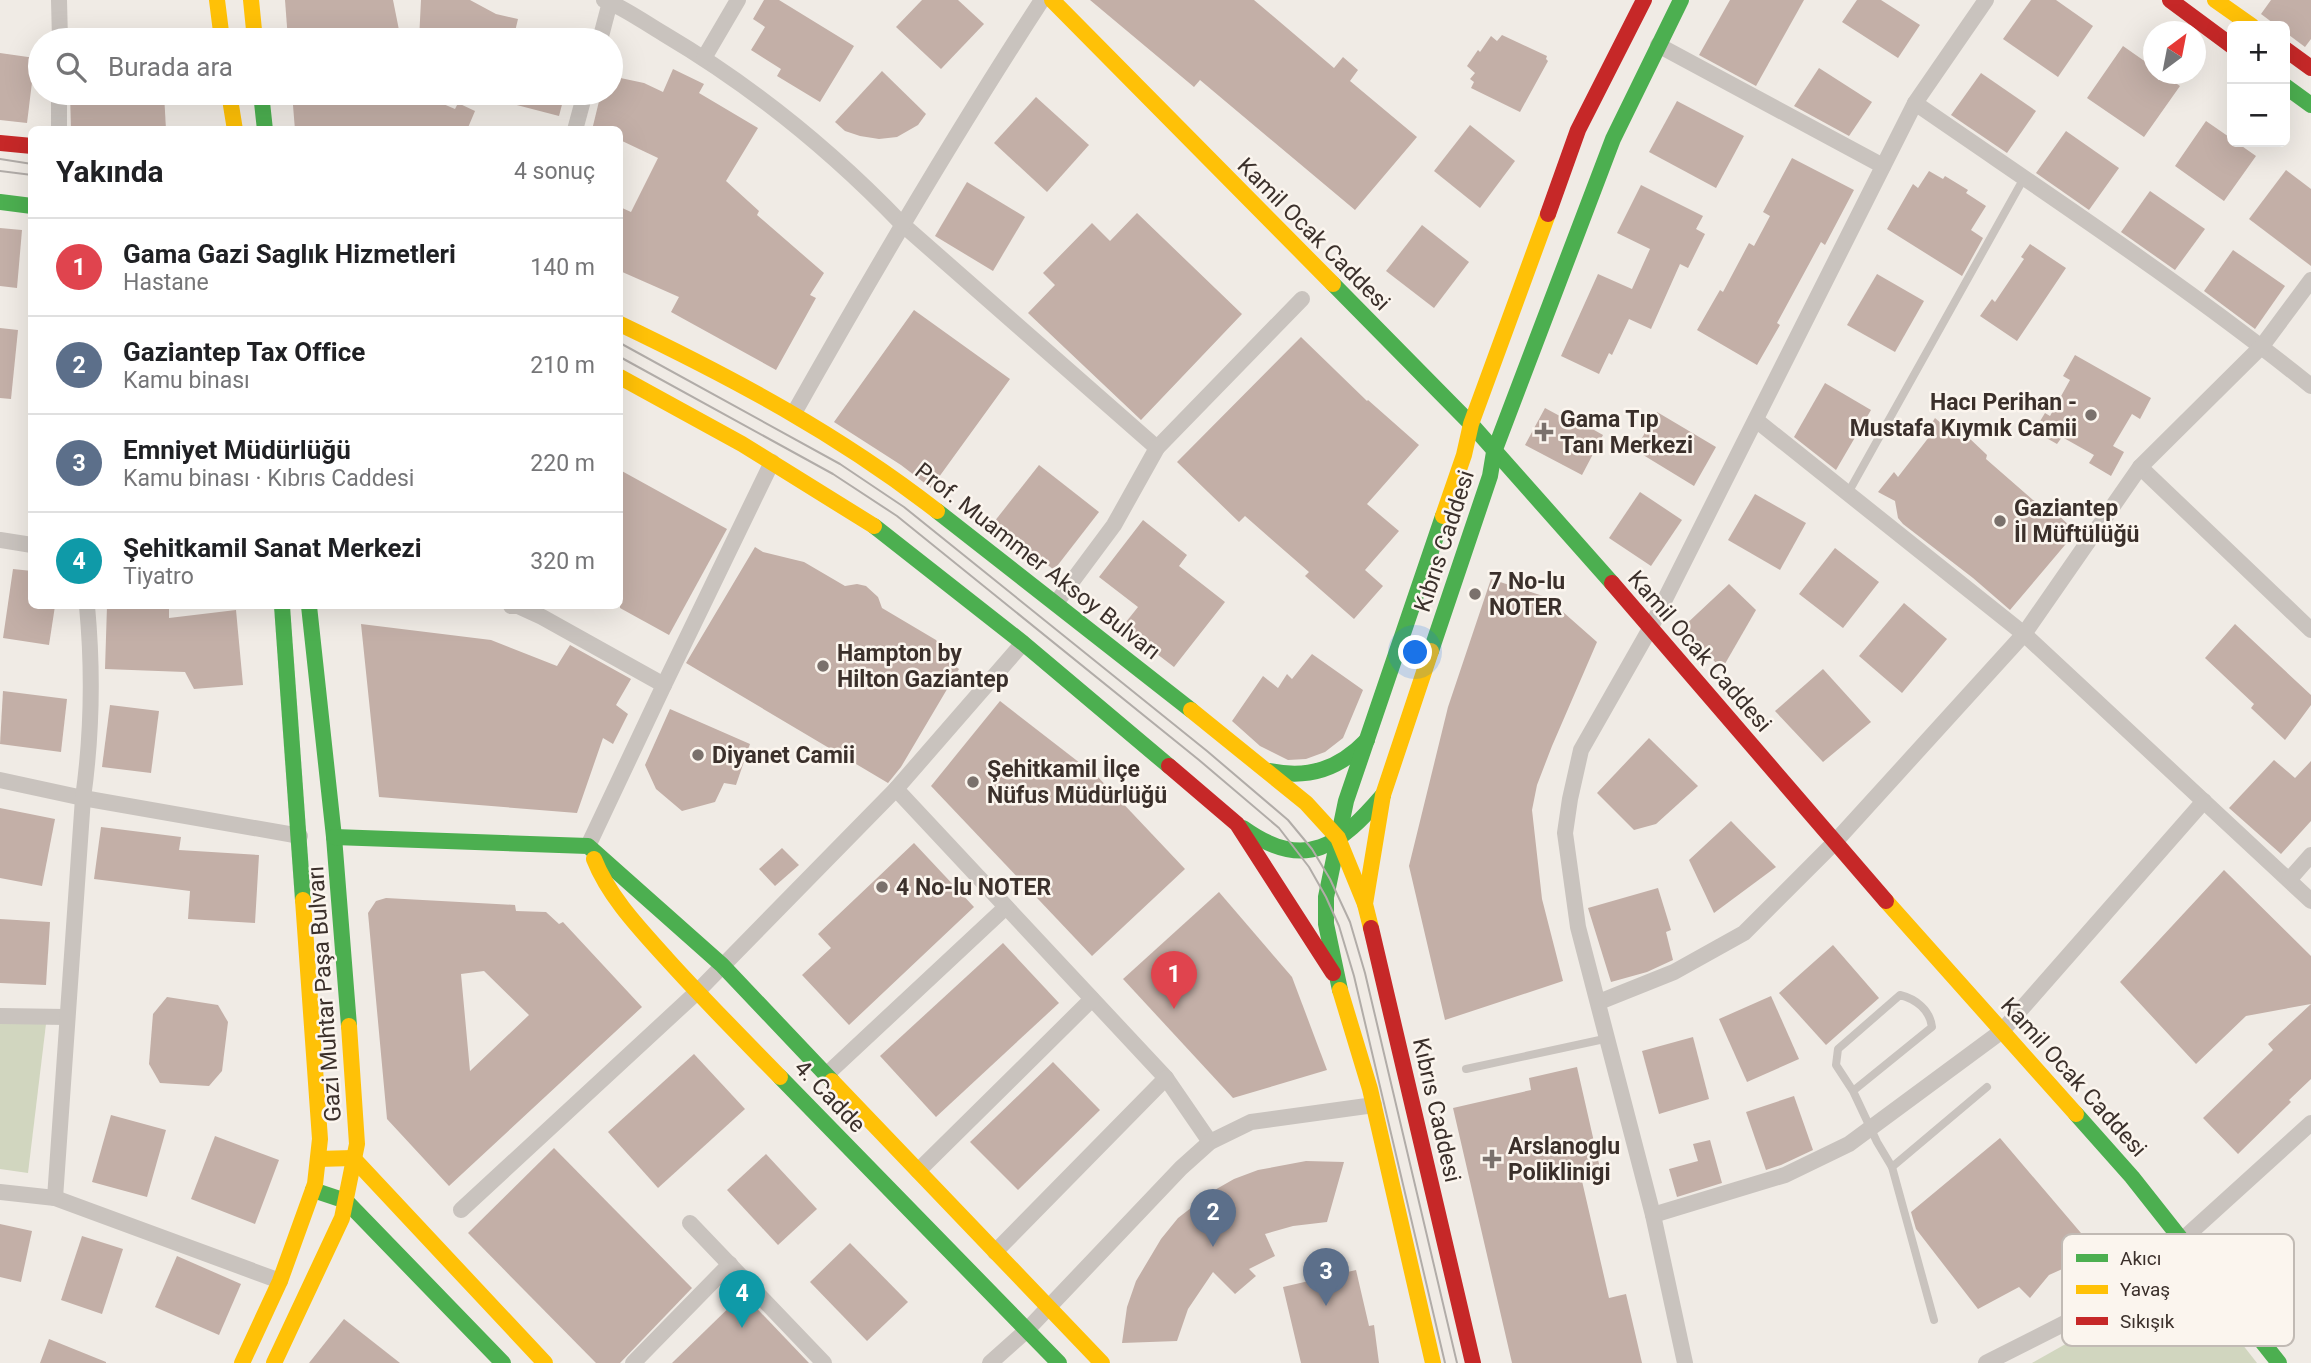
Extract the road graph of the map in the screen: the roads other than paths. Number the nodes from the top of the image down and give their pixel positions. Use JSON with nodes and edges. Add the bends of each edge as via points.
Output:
{"nodes":[{"id":1,"x":59,"y":0,"type":"edge"},
{"id":2,"x":218,"y":0,"type":"edge"},
{"id":3,"x":251,"y":0,"type":"edge"},
{"id":4,"x":738,"y":0,"type":"edge"},
{"id":5,"x":1042,"y":0,"type":"edge"},
{"id":6,"x":1052,"y":0,"type":"edge"},
{"id":7,"x":1644,"y":0,"type":"edge"},
{"id":8,"x":1681,"y":0,"type":"edge"},
{"id":9,"x":1986,"y":0,"type":"edge"},
{"id":10,"x":2170,"y":0,"type":"edge"},
{"id":11,"x":2215,"y":0,"type":"edge"},
{"id":12,"x":607,"y":1,"type":"edge"},
{"id":13,"x":2245,"y":21,"type":"edge"},
{"id":14,"x":60,"y":28,"type":"edge"},
{"id":15,"x":221,"y":28,"type":"edge"},
{"id":16,"x":254,"y":28,"type":"edge"},
{"id":17,"x":602,"y":28,"type":"edge"},
{"id":18,"x":2227,"y":42,"type":"edge"},
{"id":19,"x":1658,"y":45,"type":"junction"},
{"id":20,"x":2290,"y":53,"type":"edge"},
{"id":21,"x":704,"y":58,"type":"junction"},
{"id":22,"x":2311,"y":68,"type":"edge"},
{"id":23,"x":2290,"y":90,"type":"edge"},
{"id":24,"x":1915,"y":103,"type":"junction"},
{"id":25,"x":60,"y":105,"type":"edge"},
{"id":26,"x":231,"y":105,"type":"edge"},
{"id":27,"x":262,"y":105,"type":"edge"},
{"id":28,"x":582,"y":105,"type":"edge"},
{"id":29,"x":2311,"y":105,"type":"edge"},
{"id":30,"x":59,"y":126,"type":"edge"},
{"id":31,"x":234,"y":126,"type":"edge"},
{"id":32,"x":265,"y":126,"type":"edge"},
{"id":33,"x":576,"y":126,"type":"edge"},
{"id":34,"x":0,"y":143,"type":"edge"},
{"id":35,"x":28,"y":146,"type":"edge"},
{"id":36,"x":1883,"y":166,"type":"junction"},
{"id":37,"x":2024,"y":178,"type":"junction"},
{"id":38,"x":0,"y":202,"type":"edge"},
{"id":39,"x":28,"y":206,"type":"edge"},
{"id":40,"x":902,"y":224,"type":"junction"},
{"id":41,"x":2311,"y":280,"type":"edge"},
{"id":42,"x":1302,"y":299,"type":"dead end"},
{"id":43,"x":623,"y":325,"type":"edge"},
{"id":44,"x":2262,"y":346,"type":"junction"},
{"id":45,"x":623,"y":379,"type":"edge"},
{"id":46,"x":2311,"y":386,"type":"edge"},
{"id":47,"x":794,"y":413,"type":"junction"},
{"id":48,"x":1756,"y":419,"type":"junction"},
{"id":49,"x":1471,"y":424,"type":"junction"},
{"id":50,"x":1157,"y":448,"type":"junction"},
{"id":51,"x":1494,"y":452,"type":"junction"},
{"id":52,"x":772,"y":462,"type":"junction"},
{"id":53,"x":2140,"y":467,"type":"junction"},
{"id":54,"x":1848,"y":493,"type":"junction"},
{"id":55,"x":0,"y":540,"type":"edge"},
{"id":56,"x":28,"y":544,"type":"edge"},
{"id":57,"x":1056,"y":603,"type":"junction"},
{"id":58,"x":87,"y":609,"type":"edge"},
{"id":59,"x":282,"y":609,"type":"edge"},
{"id":60,"x":309,"y":609,"type":"edge"},
{"id":61,"x":525,"y":609,"type":"edge"},
{"id":62,"x":1651,"y":627,"type":"junction"},
{"id":63,"x":2311,"y":630,"type":"edge"},
{"id":64,"x":2024,"y":634,"type":"junction"},
{"id":65,"x":1023,"y":643,"type":"junction"},
{"id":66,"x":664,"y":685,"type":"junction"},
{"id":67,"x":1367,"y":740,"type":"junction"},
{"id":68,"x":1268,"y":771,"type":"junction"},
{"id":69,"x":0,"y":780,"type":"edge"},
{"id":70,"x":895,"y":789,"type":"junction"},
{"id":71,"x":1383,"y":795,"type":"junction"},
{"id":72,"x":83,"y":798,"type":"junction"},
{"id":73,"x":2204,"y":801,"type":"junction"},
{"id":74,"x":1237,"y":824,"type":"junction"},
{"id":75,"x":300,"y":836,"type":"junction"},
{"id":76,"x":334,"y":837,"type":"junction"},
{"id":77,"x":1338,"y":838,"type":"junction"},
{"id":78,"x":1834,"y":842,"type":"junction"},
{"id":79,"x":588,"y":846,"type":"junction"},
{"id":80,"x":2311,"y":855,"type":"edge"},
{"id":81,"x":2289,"y":880,"type":"junction"},
{"id":82,"x":2311,"y":901,"type":"edge"},
{"id":83,"x":1365,"y":904,"type":"junction"},
{"id":84,"x":1006,"y":907,"type":"junction"},
{"id":85,"x":722,"y":965,"type":"junction"},
{"id":86,"x":1336,"y":978,"type":"junction"},
{"id":87,"x":697,"y":992,"type":"junction"},
{"id":88,"x":1092,"y":999,"type":"junction"},
{"id":89,"x":1599,"y":1002,"type":"junction"},
{"id":90,"x":0,"y":1016,"type":"edge"},
{"id":91,"x":66,"y":1017,"type":"junction"},
{"id":92,"x":2002,"y":1031,"type":"junction"},
{"id":93,"x":1609,"y":1038,"type":"junction"},
{"id":94,"x":1466,"y":1069,"type":"dead end"},
{"id":95,"x":826,"y":1075,"type":"junction"},
{"id":96,"x":1166,"y":1078,"type":"junction"},
{"id":97,"x":1987,"y":1087,"type":"dead end"},
{"id":98,"x":1853,"y":1091,"type":"junction"},
{"id":99,"x":1374,"y":1105,"type":"junction"},
{"id":100,"x":2311,"y":1123,"type":"edge"},
{"id":101,"x":1871,"y":1128,"type":"junction"},
{"id":102,"x":1210,"y":1142,"type":"junction"},
{"id":103,"x":353,"y":1158,"type":"junction"},
{"id":104,"x":318,"y":1159,"type":"junction"},
{"id":105,"x":1892,"y":1167,"type":"junction"},
{"id":106,"x":918,"y":1171,"type":"junction"},
{"id":107,"x":313,"y":1190,"type":"junction"},
{"id":108,"x":0,"y":1192,"type":"edge"},
{"id":109,"x":55,"y":1198,"type":"junction"},
{"id":110,"x":346,"y":1201,"type":"junction"},
{"id":111,"x":461,"y":1210,"type":"dead end"},
{"id":112,"x":1653,"y":1215,"type":"junction"},
{"id":113,"x":690,"y":1223,"type":"dead end"},
{"id":114,"x":2177,"y":1234,"type":"edge"},
{"id":115,"x":2189,"y":1234,"type":"edge"},
{"id":116,"x":995,"y":1252,"type":"junction"},
{"id":117,"x":730,"y":1264,"type":"junction"},
{"id":118,"x":280,"y":1281,"type":"junction"},
{"id":119,"x":1049,"y":1306,"type":"junction"},
{"id":120,"x":1934,"y":1320,"type":"dead end"},
{"id":121,"x":2062,"y":1325,"type":"edge"},
{"id":122,"x":1027,"y":1330,"type":"junction"},
{"id":123,"x":2266,"y":1346,"type":"edge"},
{"id":124,"x":242,"y":1363,"type":"edge"},
{"id":125,"x":274,"y":1363,"type":"edge"},
{"id":126,"x":503,"y":1363,"type":"edge"},
{"id":127,"x":545,"y":1363,"type":"edge"},
{"id":128,"x":633,"y":1363,"type":"edge"},
{"id":129,"x":824,"y":1363,"type":"edge"},
{"id":130,"x":990,"y":1363,"type":"edge"},
{"id":131,"x":1059,"y":1363,"type":"edge"},
{"id":132,"x":1102,"y":1363,"type":"edge"},
{"id":133,"x":1433,"y":1363,"type":"edge"},
{"id":134,"x":1473,"y":1363,"type":"edge"},
{"id":135,"x":1685,"y":1363,"type":"edge"},
{"id":136,"x":1986,"y":1363,"type":"edge"},
{"id":137,"x":2280,"y":1363,"type":"edge"}],
"edges":[{"from":1,"to":14,"type":"street"},
{"from":2,"to":15,"type":"main road"},
{"from":3,"to":16,"type":"main road"},
{"from":4,"to":21,"type":"street"},
{"from":5,"to":40,"type":"street"},
{"from":6,"to":49,"type":"main road","name":"Kamil Ocak Caddesi"},
{"from":7,"to":49,"type":"main road","via":[[1578,130]]},
{"from":8,"to":19,"type":"main road","name":"Kıbrıs Caddesi"},
{"from":9,"to":24,"type":"street"},
{"from":10,"to":18,"type":"main road"},
{"from":11,"to":13,"type":"main road"},
{"from":12,"to":17,"type":"street"},
{"from":12,"to":21,"type":"street"},
{"from":19,"to":36,"type":"street"},
{"from":19,"to":51,"type":"main road","name":"Kıbrıs Caddesi","via":[[1608,151]]},
{"from":20,"to":22,"type":"main road"},
{"from":21,"to":40,"type":"street","via":[[796,124]]},
{"from":23,"to":29,"type":"main road"},
{"from":24,"to":36,"type":"street"},
{"from":24,"to":37,"type":"street"},
{"from":25,"to":30,"type":"street"},
{"from":26,"to":31,"type":"main road"},
{"from":27,"to":32,"type":"main road"},
{"from":28,"to":33,"type":"street"},
{"from":34,"to":35,"type":"main road"},
{"from":36,"to":48,"type":"street"},
{"from":37,"to":44,"type":"street"},
{"from":37,"to":54,"type":"lane"},
{"from":38,"to":39,"type":"main road"},
{"from":40,"to":47,"type":"street"},
{"from":40,"to":50,"type":"street"},
{"from":41,"to":44,"type":"street"},
{"from":42,"to":50,"type":"street"},
{"from":43,"to":47,"type":"main road","name":"Prof. Muammer Aksoy Bulvarı"},
{"from":44,"to":46,"type":"street"},
{"from":44,"to":53,"type":"street"},
{"from":45,"to":52,"type":"main road"},
{"from":47,"to":57,"type":"main road","name":"Prof. Muammer Aksoy Bulvarı","via":[[893,477]]},
{"from":48,"to":54,"type":"street"},
{"from":48,"to":62,"type":"street"},
{"from":49,"to":51,"type":"main road","name":"Kamil Ocak Caddesi"},
{"from":49,"to":67,"type":"main road"},
{"from":50,"to":57,"type":"street","via":[[1114,525]]},
{"from":51,"to":62,"type":"main road","name":"Kamil Ocak Caddesi"},
{"from":51,"to":71,"type":"main road","name":"Kıbrıs Caddesi","via":[[1490,476]]},
{"from":52,"to":65,"type":"main road","via":[[869,522]]},
{"from":52,"to":66,"type":"street"},
{"from":53,"to":63,"type":"street"},
{"from":53,"to":64,"type":"street"},
{"from":54,"to":64,"type":"street"},
{"from":55,"to":56,"type":"street"},
{"from":57,"to":68,"type":"main road","name":"Prof. Muammer Aksoy Bulvarı"},
{"from":58,"to":72,"type":"street","via":[[90,751]]},
{"from":59,"to":75,"type":"main road","name":"Gazi Muhtar Paşa Bulvarı"},
{"from":60,"to":76,"type":"main road","name":"Gazi Muhtar Paşa Bulvarı"},
{"from":61,"to":66,"type":"street"},
{"from":62,"to":78,"type":"main road","name":"Kamil Ocak Caddesi"},
{"from":62,"to":89,"type":"street","via":[[1581,750],[1565,833],[1578,927]]},
{"from":64,"to":73,"type":"street"},
{"from":64,"to":78,"type":"street"},
{"from":65,"to":70,"type":"street"},
{"from":65,"to":74,"type":"main road"},
{"from":66,"to":79,"type":"street"},
{"from":67,"to":68,"type":"main road","via":[[1349,758],[1326,771],[1298,775]]},
{"from":67,"to":77,"type":"main road"},
{"from":68,"to":77,"type":"main road","name":"Prof. Muammer Aksoy Bulvarı"},
{"from":69,"to":72,"type":"street"},
{"from":70,"to":84,"type":"street"},
{"from":70,"to":85,"type":"street"},
{"from":71,"to":77,"type":"main road"},
{"from":71,"to":83,"type":"main road","name":"Kıbrıs Caddesi"},
{"from":72,"to":75,"type":"street"},
{"from":72,"to":91,"type":"street"},
{"from":73,"to":81,"type":"street"},
{"from":73,"to":92,"type":"street"},
{"from":74,"to":77,"type":"main road","via":[[1266,842],[1296,849],[1327,846]]},
{"from":74,"to":86,"type":"main road"},
{"from":75,"to":104,"type":"main road","name":"Gazi Muhtar Paşa Bulvarı"},
{"from":76,"to":79,"type":"main road"},
{"from":76,"to":103,"type":"main road","name":"Gazi Muhtar Paşa Bulvarı","via":[[357,1121]]},
{"from":77,"to":83,"type":"main road","name":"Prof. Muammer Aksoy Bulvarı"},
{"from":77,"to":86,"type":"main road","via":[[1326,897]]},
{"from":78,"to":89,"type":"street","via":[[1744,933],[1674,972]]},
{"from":78,"to":92,"type":"main road","name":"Kamil Ocak Caddesi"},
{"from":79,"to":85,"type":"main road"},
{"from":79,"to":87,"type":"main road","name":"4. Cadde","via":[[600,874],[638,927]]},
{"from":80,"to":81,"type":"street"},
{"from":81,"to":82,"type":"street"},
{"from":83,"to":134,"type":"main road","name":"Kıbrıs Caddesi"},
{"from":84,"to":88,"type":"street"},
{"from":84,"to":95,"type":"street"},
{"from":85,"to":87,"type":"street"},
{"from":85,"to":95,"type":"main road"},
{"from":86,"to":99,"type":"main road"},
{"from":87,"to":111,"type":"street"},
{"from":87,"to":122,"type":"main road","name":"4. Cadde"},
{"from":88,"to":96,"type":"street"},
{"from":88,"to":106,"type":"street"},
{"from":89,"to":93,"type":"street"},
{"from":90,"to":91,"type":"street"},
{"from":91,"to":109,"type":"street"},
{"from":92,"to":101,"type":"street"},
{"from":92,"to":114,"type":"main road","name":"Kamil Ocak Caddesi"},
{"from":93,"to":94,"type":"lane"},
{"from":93,"to":112,"type":"street"},
{"from":95,"to":106,"type":"main road"},
{"from":96,"to":102,"type":"street"},
{"from":96,"to":116,"type":"street"},
{"from":97,"to":105,"type":"lane"},
{"from":98,"to":98,"type":"lane","via":[[1933,1027],[1914,998],[1900,995],[1838,1049],[1836,1065]]},
{"from":98,"to":101,"type":"lane"},
{"from":99,"to":102,"type":"street","via":[[1251,1122]]},
{"from":99,"to":133,"type":"main road"},
{"from":100,"to":115,"type":"street"},
{"from":101,"to":105,"type":"lane"},
{"from":101,"to":112,"type":"street","via":[[1785,1175]]},
{"from":102,"to":119,"type":"street"},
{"from":103,"to":104,"type":"main road"},
{"from":103,"to":110,"type":"main road","name":"Gazi Muhtar Paşa Bulvarı"},
{"from":103,"to":127,"type":"main road"},
{"from":104,"to":107,"type":"main road","name":"Gazi Muhtar Paşa Bulvarı"},
{"from":105,"to":120,"type":"lane"},
{"from":106,"to":116,"type":"main road"},
{"from":107,"to":110,"type":"main road"},
{"from":107,"to":118,"type":"main road","name":"Gazi Muhtar Paşa Bulvarı"},
{"from":108,"to":109,"type":"street"},
{"from":109,"to":118,"type":"street"},
{"from":110,"to":125,"type":"main road","name":"Gazi Muhtar Paşa Bulvarı"},
{"from":110,"to":126,"type":"main road"},
{"from":112,"to":135,"type":"street"},
{"from":113,"to":117,"type":"street"},
{"from":116,"to":119,"type":"main road"},
{"from":117,"to":128,"type":"street"},
{"from":117,"to":129,"type":"street"},
{"from":118,"to":124,"type":"main road","name":"Gazi Muhtar Paşa Bulvarı"},
{"from":119,"to":122,"type":"street"},
{"from":119,"to":132,"type":"main road"},
{"from":121,"to":136,"type":"street"},
{"from":122,"to":130,"type":"street"},
{"from":122,"to":131,"type":"main road","name":"4. Cadde"},
{"from":123,"to":137,"type":"main road","name":"Kamil Ocak Caddesi"}]}
